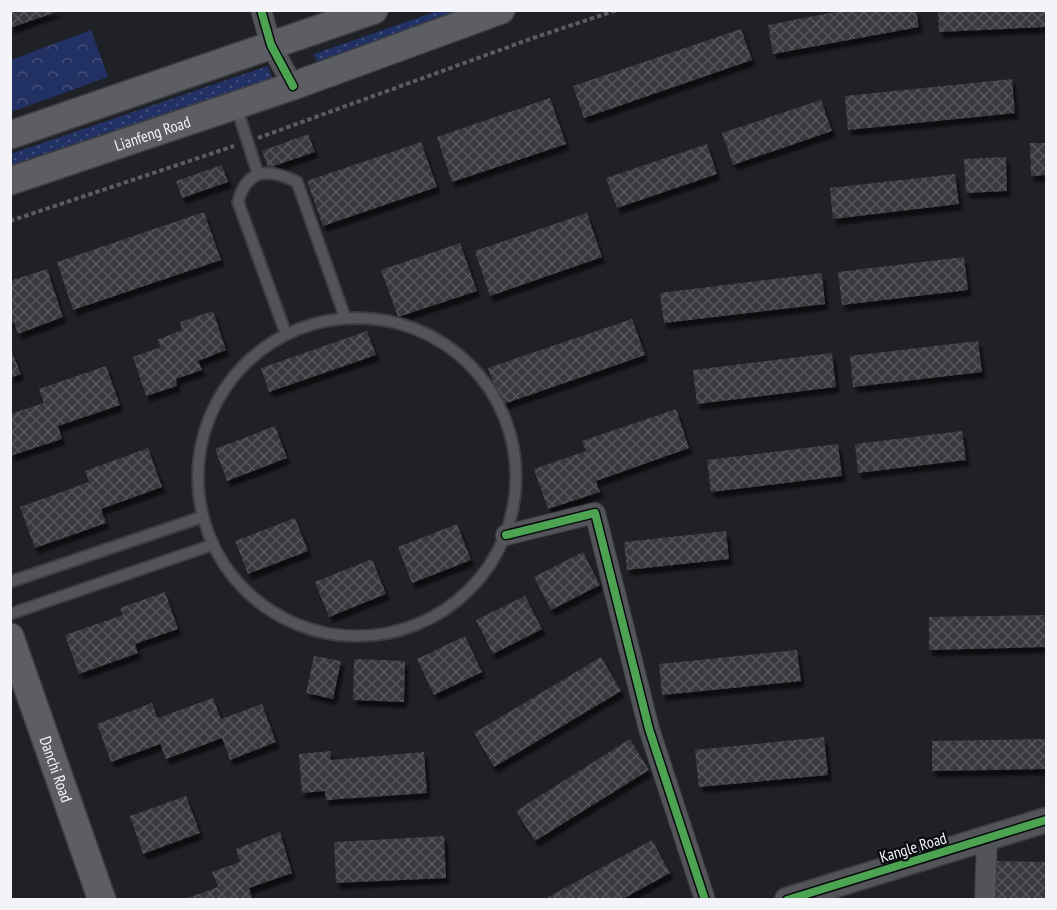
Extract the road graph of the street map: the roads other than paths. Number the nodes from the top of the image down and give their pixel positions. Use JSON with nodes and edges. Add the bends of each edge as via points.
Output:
{"nodes":[{"id":1,"x":261,"y":10,"type":"edge"},
{"id":2,"x":374,"y":10,"type":"edge"},
{"id":3,"x":501,"y":10,"type":"edge"},
{"id":4,"x":271,"y":45,"type":"junction"},
{"id":5,"x":292,"y":86,"type":"junction"},
{"id":6,"x":236,"y":105,"type":"junction"},
{"id":7,"x":10,"y":135,"type":"edge"},
{"id":8,"x":258,"y":174,"type":"junction"},
{"id":9,"x":10,"y":181,"type":"edge"},
{"id":10,"x":345,"y":317,"type":"junction"},
{"id":11,"x":286,"y":334,"type":"junction"},
{"id":12,"x":202,"y":517,"type":"junction"},
{"id":13,"x":507,"y":535,"type":"junction"},
{"id":14,"x":212,"y":544,"type":"junction"},
{"id":15,"x":10,"y":582,"type":"edge"},
{"id":16,"x":10,"y":614,"type":"edge"},
{"id":17,"x":10,"y":637,"type":"edge"},
{"id":18,"x":1047,"y":820,"type":"edge"},
{"id":19,"x":987,"y":838,"type":"junction"},
{"id":20,"x":102,"y":900,"type":"edge"},
{"id":21,"x":705,"y":900,"type":"edge"},
{"id":22,"x":788,"y":900,"type":"edge"},
{"id":23,"x":985,"y":900,"type":"edge"}],
"edges":[{"from":1,"to":4,"type":"street"},
{"from":2,"to":4,"type":"main road"},
{"from":3,"to":5,"type":"main road","name":"Lianfeng Road"},
{"from":4,"to":5,"type":"street"},
{"from":4,"to":7,"type":"main road"},
{"from":5,"to":6,"type":"main road","name":"Lianfeng Road"},
{"from":6,"to":8,"type":"lane"},
{"from":6,"to":9,"type":"main road","name":"Lianfeng Road"},
{"from":8,"to":10,"type":"lane","via":[[281,174],[297,182]]},
{"from":8,"to":11,"type":"lane","via":[[242,186],[238,202]]},
{"from":10,"to":11,"type":"lane"},
{"from":10,"to":13,"type":"lane","via":[[399,322],[448,345],[486,382],[511,430],[518,483]]},
{"from":11,"to":12,"type":"lane","via":[[242,366],[211,411],[198,463]]},
{"from":12,"to":14,"type":"lane"},
{"from":12,"to":15,"type":"lane"},
{"from":13,"to":14,"type":"lane","via":[[479,581],[438,614],[389,634],[336,635],[285,620],[242,588]]},
{"from":13,"to":21,"type":"street","via":[[595,513],[649,729]]},
{"from":14,"to":16,"type":"lane"},
{"from":17,"to":20,"type":"main road","name":"Danchi Road"},
{"from":18,"to":19,"type":"street","name":"Kangle Road"},
{"from":19,"to":22,"type":"street","name":"Kangle Road"},
{"from":19,"to":23,"type":"street"}]}
